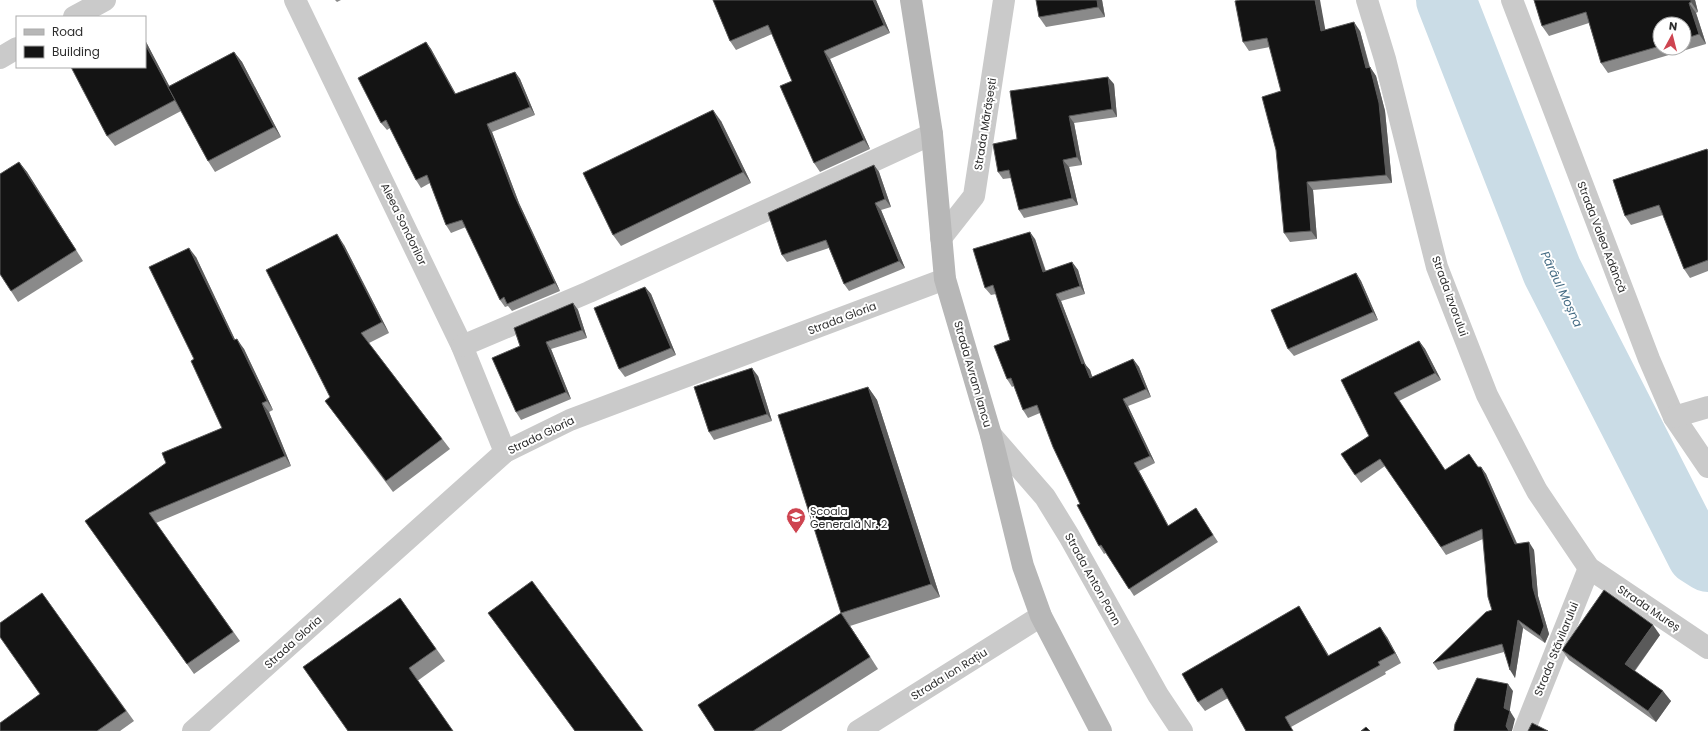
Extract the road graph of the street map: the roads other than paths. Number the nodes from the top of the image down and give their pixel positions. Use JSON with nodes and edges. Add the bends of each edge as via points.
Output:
{"nodes":[{"id":1,"x":104,"y":0,"type":"edge"},
{"id":2,"x":295,"y":0,"type":"edge"},
{"id":3,"x":911,"y":0,"type":"edge"},
{"id":4,"x":1004,"y":0,"type":"edge"},
{"id":5,"x":1367,"y":0,"type":"edge"},
{"id":6,"x":1512,"y":0,"type":"edge"},
{"id":7,"x":76,"y":16,"type":"edge"},
{"id":8,"x":16,"y":49,"type":"edge"},
{"id":9,"x":0,"y":58,"type":"edge"},
{"id":10,"x":932,"y":134,"type":"junction"},
{"id":11,"x":942,"y":238,"type":"junction"},
{"id":12,"x":945,"y":280,"type":"junction"},
{"id":13,"x":462,"y":346,"type":"junction"},
{"id":14,"x":1708,"y":407,"type":"edge"},
{"id":15,"x":1674,"y":418,"type":"junction"},
{"id":16,"x":991,"y":435,"type":"junction"},
{"id":17,"x":505,"y":452,"type":"junction"},
{"id":18,"x":1708,"y":467,"type":"edge"},
{"id":19,"x":1589,"y":568,"type":"junction"},
{"id":20,"x":1040,"y":616,"type":"junction"},
{"id":21,"x":1708,"y":648,"type":"edge"},
{"id":22,"x":193,"y":731,"type":"edge"},
{"id":23,"x":858,"y":731,"type":"edge"},
{"id":24,"x":1101,"y":731,"type":"edge"},
{"id":25,"x":1182,"y":731,"type":"edge"},
{"id":26,"x":1524,"y":731,"type":"edge"}],
"edges":[{"from":1,"to":7,"type":"street"},
{"from":2,"to":13,"type":"street","name":"Aleea Sondorilor"},
{"from":3,"to":10,"type":"main road","name":"Strada Avram Iancu"},
{"from":4,"to":11,"type":"street","name":"Strada Mărășești","via":[[974,196]]},
{"from":5,"to":19,"type":"street","name":"Strada Izvorului","via":[[1385,59],[1438,267],[1487,395],[1537,491]]},
{"from":6,"to":15,"type":"street","name":"Strada Valea Adâncă","via":[[1624,295]]},
{"from":8,"to":9,"type":"street"},
{"from":10,"to":11,"type":"main road","name":"Strada Avram Iancu"},
{"from":10,"to":13,"type":"street","via":[[589,292]]},
{"from":11,"to":12,"type":"main road","name":"Strada Avram Iancu"},
{"from":12,"to":16,"type":"main road","name":"Strada Avram Iancu"},
{"from":12,"to":17,"type":"street","name":"Strada Gloria","via":[[570,420]]},
{"from":13,"to":17,"type":"street","name":"Aleea Sondorilor"},
{"from":14,"to":15,"type":"street"},
{"from":15,"to":18,"type":"street","name":"Strada Valea Adâncă"},
{"from":16,"to":20,"type":"main road","name":"Strada Avram Iancu","via":[[1023,566]]},
{"from":16,"to":25,"type":"street","name":"Strada Anton Pann","via":[[1045,496],[1158,695]]},
{"from":17,"to":22,"type":"street","name":"Strada Gloria"},
{"from":19,"to":21,"type":"street","name":"Strada Mureș"},
{"from":19,"to":26,"type":"street","name":"Strada Stăvilarului"},
{"from":20,"to":23,"type":"street","name":"Strada Ion Rațiu"},
{"from":20,"to":24,"type":"main road","name":"Strada Avram Iancu"}]}
